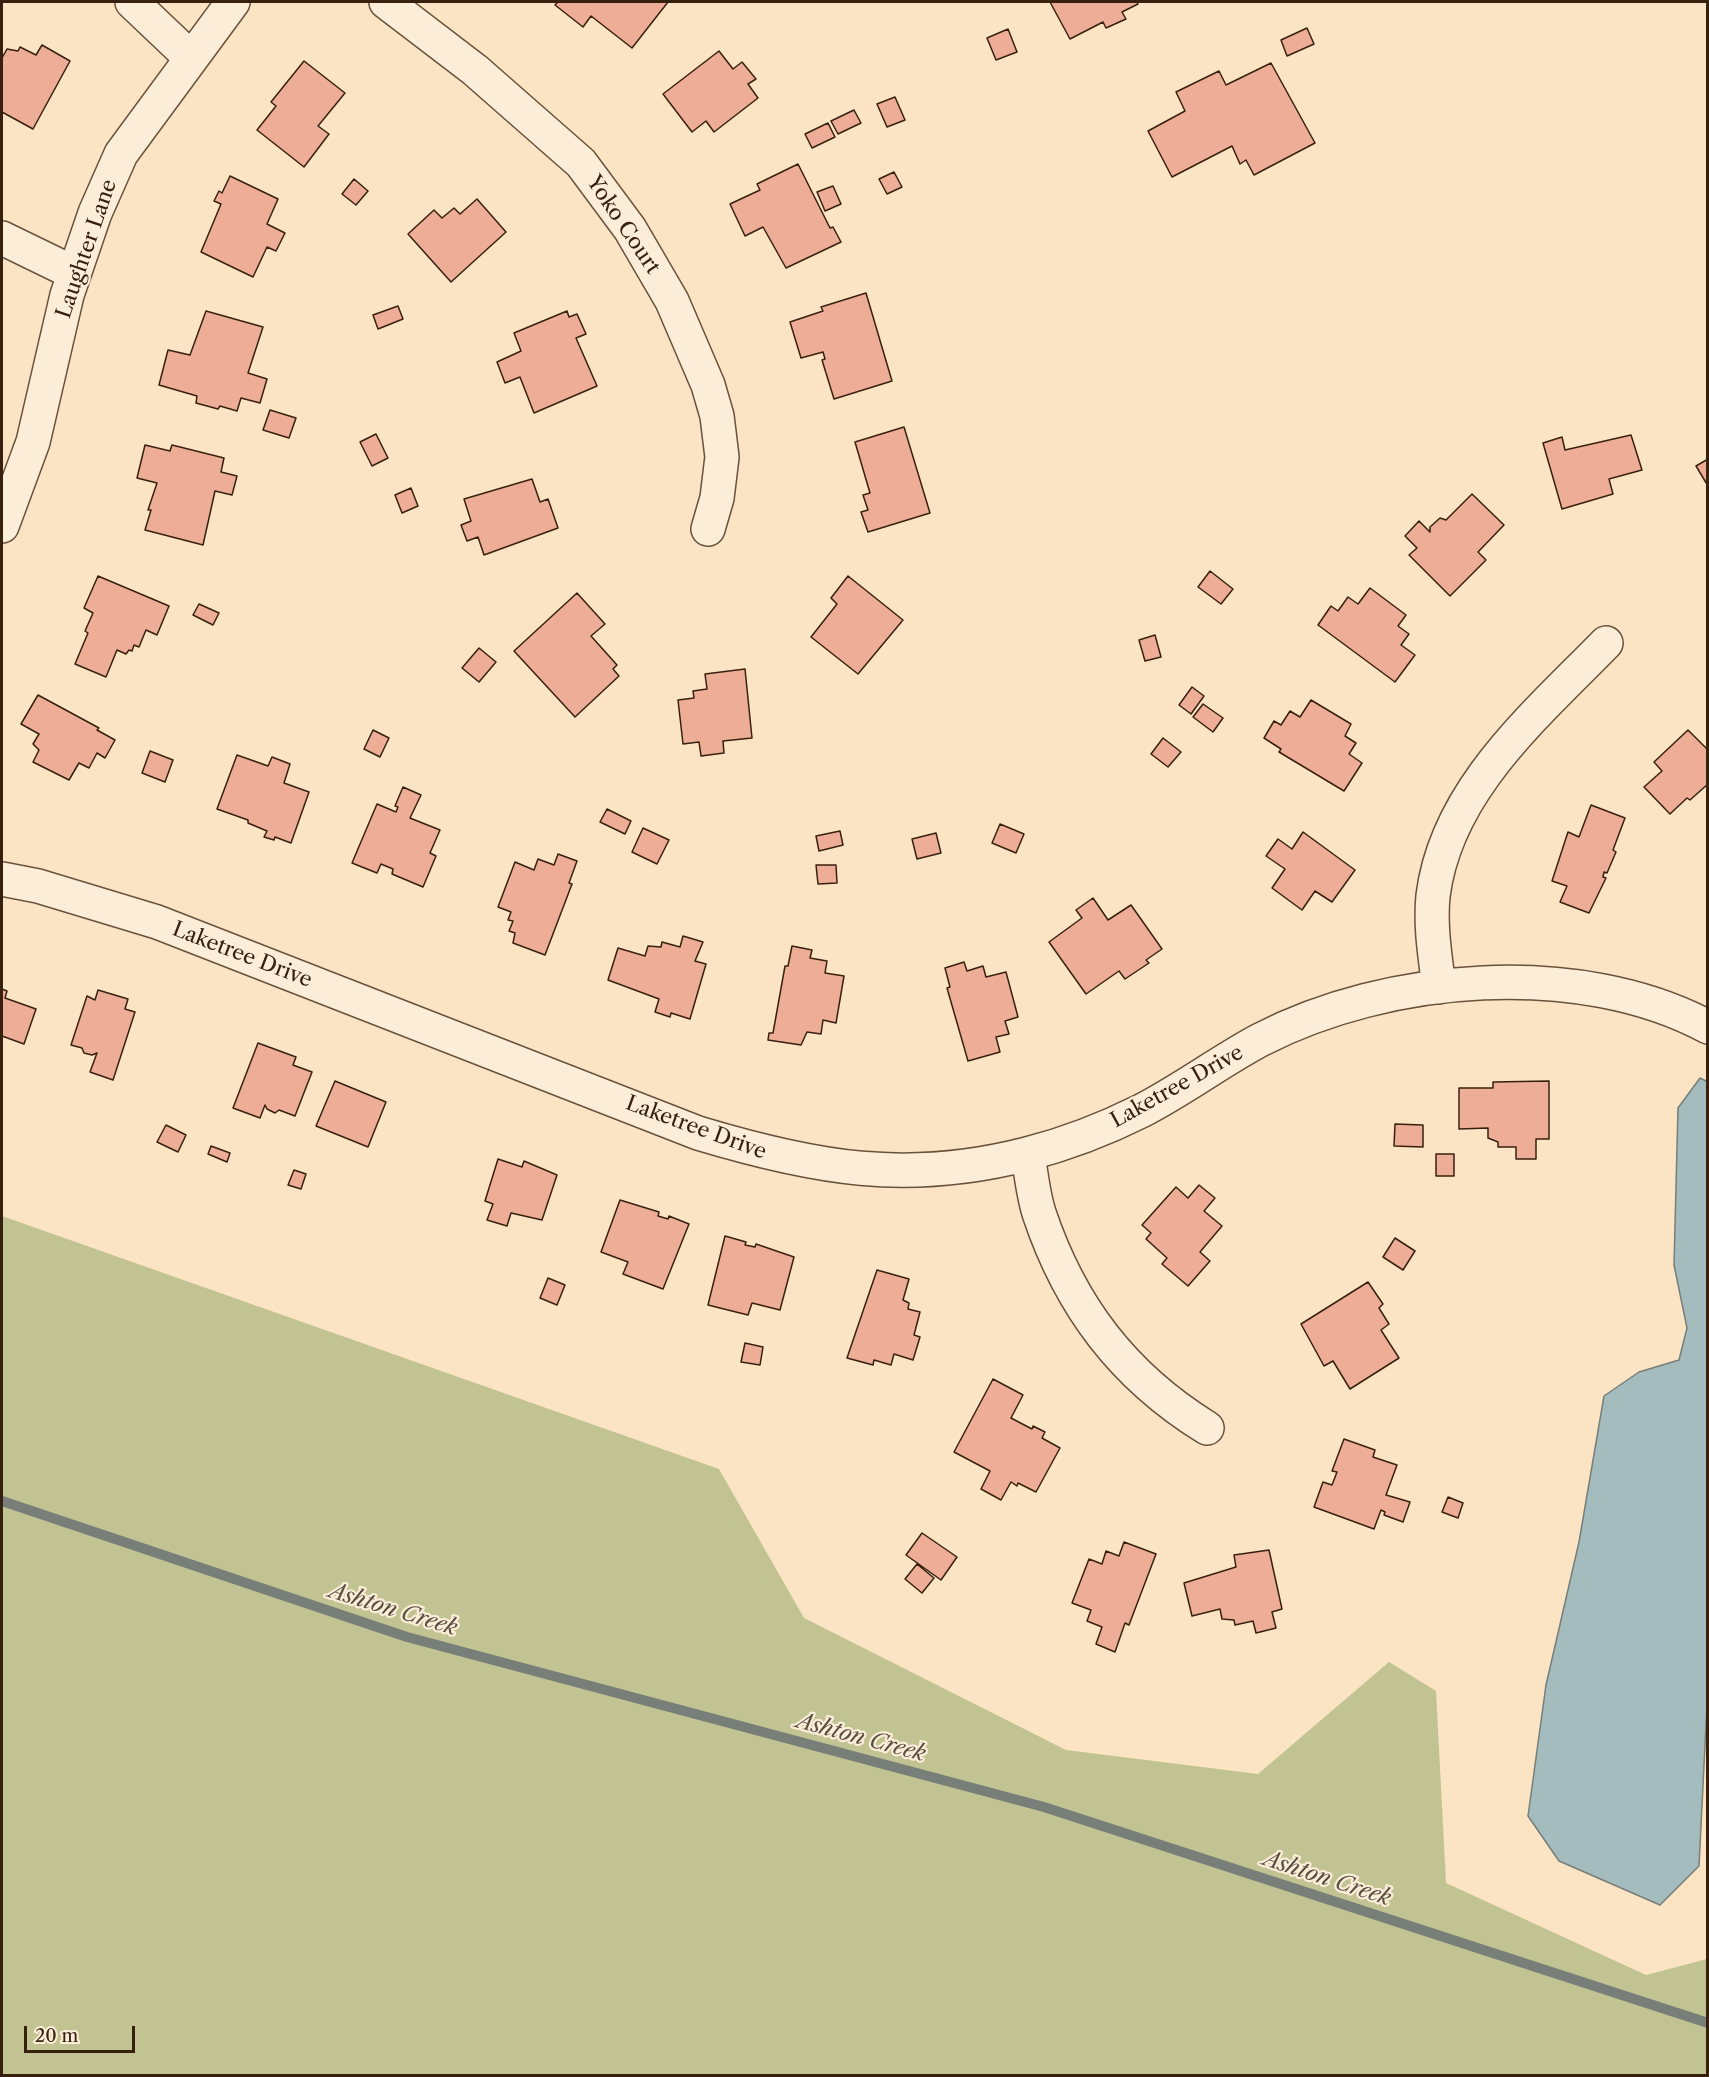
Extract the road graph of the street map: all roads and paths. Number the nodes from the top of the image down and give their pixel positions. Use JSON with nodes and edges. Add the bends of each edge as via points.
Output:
{"nodes":[{"id":1,"x":132,"y":2,"type":"edge"},
{"id":2,"x":233,"y":2,"type":"edge"},
{"id":3,"x":386,"y":2,"type":"edge"},
{"id":4,"x":191,"y":58,"type":"junction"},
{"id":5,"x":2,"y":238,"type":"edge"},
{"id":6,"x":74,"y":273,"type":"junction"},
{"id":7,"x":2,"y":526,"type":"edge"},
{"id":8,"x":708,"y":528,"type":"dead end"},
{"id":9,"x":1606,"y":643,"type":"dead end"},
{"id":10,"x":2,"y":879,"type":"edge"},
{"id":11,"x":1439,"y":987,"type":"junction"},
{"id":12,"x":1707,"y":1027,"type":"edge"},
{"id":13,"x":1028,"y":1154,"type":"junction"},
{"id":14,"x":1207,"y":1428,"type":"dead end"}],
"edges":[{"from":1,"to":4,"type":"street"},
{"from":2,"to":4,"type":"street","name":"Laughter Lane"},
{"from":3,"to":8,"type":"street","name":"Yoko Court","via":[[475,70],[581,163],[630,229],[672,301],[717,416],[722,457],[717,498]]},
{"from":4,"to":6,"type":"street","name":"Laughter Lane","via":[[121,154]]},
{"from":5,"to":6,"type":"street"},
{"from":6,"to":7,"type":"street","name":"Laughter Lane","via":[[33,442]]},
{"from":9,"to":11,"type":"street","via":[[1522,729],[1466,800],[1443,850],[1433,895],[1432,941]]},
{"from":10,"to":13,"type":"street","name":"Laketree Drive","via":[[157,922],[698,1133],[772,1155],[849,1169],[906,1171],[974,1166]]},
{"from":11,"to":12,"type":"street","name":"Laketree Drive","via":[[1529,983],[1586,989],[1643,1002]]},
{"from":11,"to":13,"type":"street","name":"Laketree Drive","via":[[1391,994],[1324,1013],[1261,1040],[1143,1110],[1080,1138]]},
{"from":13,"to":14,"type":"street","via":[[1039,1210],[1058,1264],[1086,1314],[1128,1368],[1171,1406]]}]}
